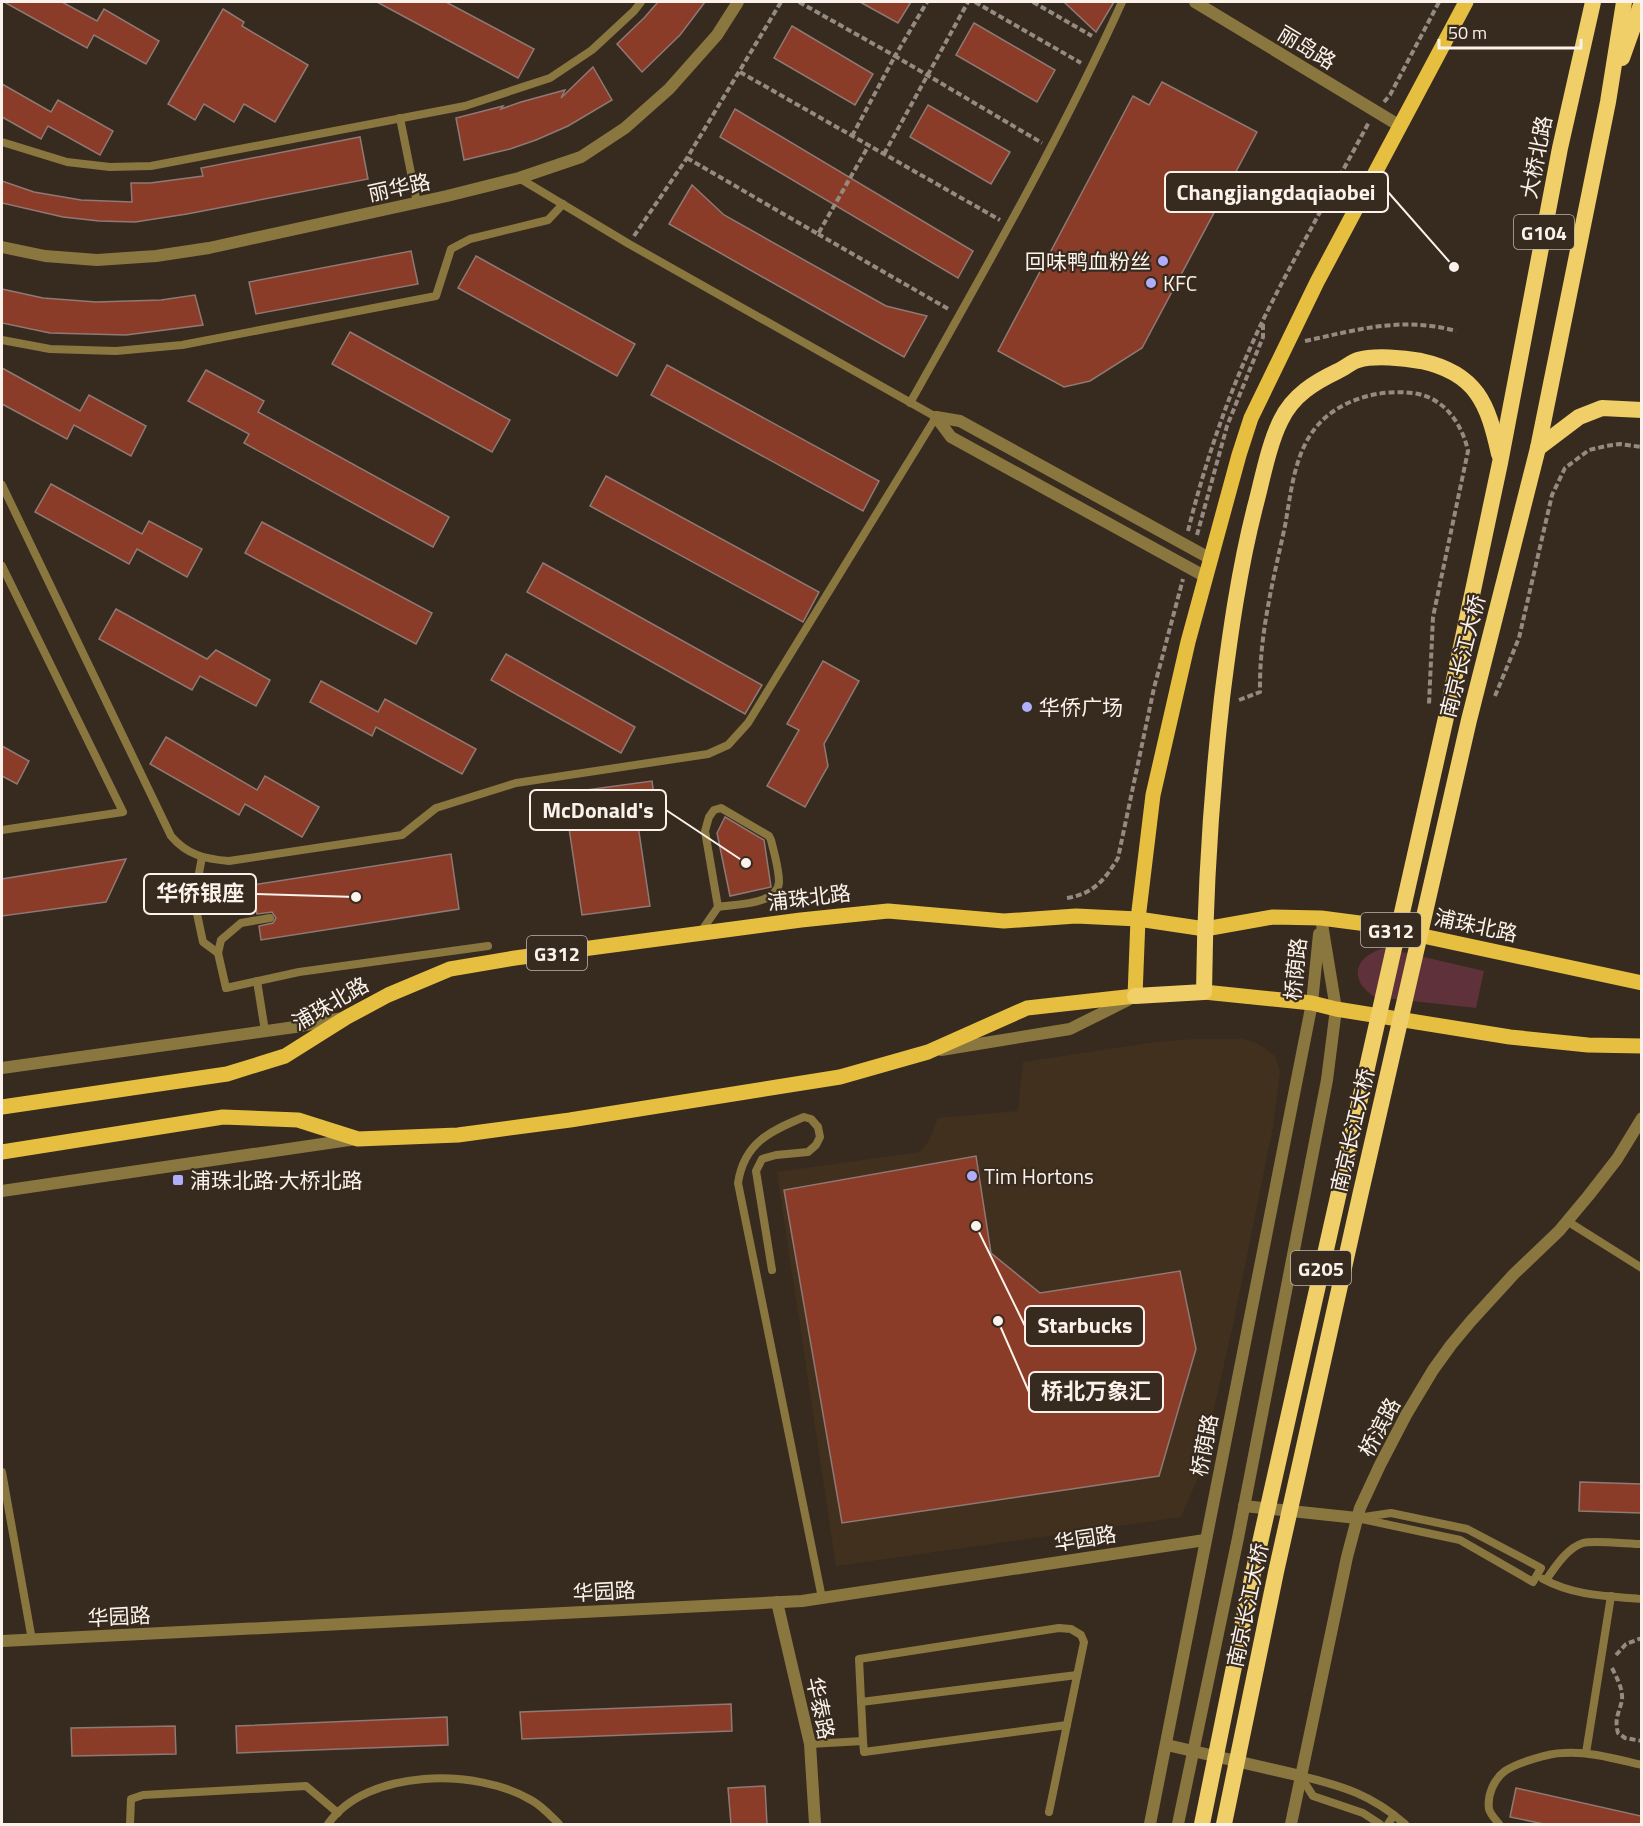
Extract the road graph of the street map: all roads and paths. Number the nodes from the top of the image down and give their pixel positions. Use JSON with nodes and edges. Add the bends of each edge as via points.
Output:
{"nodes":[{"id":1,"x":641,"y":2,"type":"edge"},
{"id":2,"x":738,"y":2,"type":"edge"},
{"id":3,"x":781,"y":2,"type":"edge"},
{"id":4,"x":799,"y":2,"type":"edge"},
{"id":5,"x":927,"y":2,"type":"edge"},
{"id":6,"x":968,"y":2,"type":"edge"},
{"id":7,"x":975,"y":2,"type":"edge"},
{"id":8,"x":1033,"y":2,"type":"edge"},
{"id":9,"x":1122,"y":2,"type":"edge"},
{"id":10,"x":1195,"y":2,"type":"edge"},
{"id":11,"x":1439,"y":2,"type":"edge"},
{"id":12,"x":1466,"y":2,"type":"edge"},
{"id":13,"x":1582,"y":2,"type":"edge"},
{"id":14,"x":1593,"y":2,"type":"edge"},
{"id":15,"x":1623,"y":2,"type":"edge"},
{"id":16,"x":1641,"y":2,"type":"edge"},
{"id":17,"x":1104,"y":42,"type":"junction"},
{"id":18,"x":895,"y":57,"type":"junction"},
{"id":19,"x":1091,"y":69,"type":"junction"},
{"id":20,"x":740,"y":72,"type":"junction"},
{"id":21,"x":927,"y":75,"type":"junction"},
{"id":22,"x":1608,"y":102,"type":"junction"},
{"id":23,"x":1375,"y":111,"type":"junction"},
{"id":24,"x":400,"y":118,"type":"junction"},
{"id":25,"x":1400,"y":126,"type":"junction"},
{"id":26,"x":852,"y":136,"type":"junction"},
{"id":27,"x":2,"y":142,"type":"edge"},
{"id":28,"x":869,"y":145,"type":"junction"},
{"id":29,"x":1050,"y":148,"type":"junction"},
{"id":30,"x":1560,"y":148,"type":"junction"},
{"id":31,"x":884,"y":154,"type":"junction"},
{"id":32,"x":687,"y":158,"type":"junction"},
{"id":33,"x":519,"y":178,"type":"junction"},
{"id":34,"x":417,"y":203,"type":"junction"},
{"id":35,"x":563,"y":204,"type":"junction"},
{"id":36,"x":1009,"y":225,"type":"junction"},
{"id":37,"x":818,"y":234,"type":"junction"},
{"id":38,"x":629,"y":244,"type":"junction"},
{"id":39,"x":2,"y":247,"type":"edge"},
{"id":40,"x":959,"y":315,"type":"junction"},
{"id":41,"x":1456,"y":331,"type":"dead end"},
{"id":42,"x":2,"y":340,"type":"edge"},
{"id":43,"x":1301,"y":342,"type":"dead end"},
{"id":44,"x":910,"y":403,"type":"junction"},
{"id":45,"x":1641,"y":410,"type":"edge"},
{"id":46,"x":936,"y":417,"type":"junction"},
{"id":47,"x":1641,"y":447,"type":"edge"},
{"id":48,"x":1538,"y":448,"type":"junction"},
{"id":49,"x":1500,"y":463,"type":"junction"},
{"id":50,"x":2,"y":485,"type":"edge"},
{"id":51,"x":1184,"y":544,"type":"junction"},
{"id":52,"x":1211,"y":559,"type":"junction"},
{"id":53,"x":2,"y":566,"type":"edge"},
{"id":54,"x":1186,"y":567,"type":"junction"},
{"id":55,"x":1206,"y":577,"type":"junction"},
{"id":56,"x":1492,"y":703,"type":"dead end"},
{"id":57,"x":1221,"y":706,"type":"junction"},
{"id":58,"x":1429,"y":712,"type":"dead end"},
{"id":59,"x":1447,"y":713,"type":"joint"},
{"id":60,"x":2,"y":830,"type":"edge"},
{"id":61,"x":202,"y":857,"type":"junction"},
{"id":62,"x":1063,"y":898,"type":"dead end"},
{"id":63,"x":718,"y":907,"type":"junction"},
{"id":64,"x":270,"y":918,"type":"dead end"},
{"id":65,"x":1321,"y":918,"type":"junction"},
{"id":66,"x":1138,"y":919,"type":"junction"},
{"id":67,"x":1205,"y":928,"type":"junction"},
{"id":68,"x":699,"y":934,"type":"junction"},
{"id":69,"x":488,"y":946,"type":"dead end"},
{"id":70,"x":218,"y":953,"type":"junction"},
{"id":71,"x":257,"y":981,"type":"junction"},
{"id":72,"x":1641,"y":983,"type":"edge"},
{"id":73,"x":1204,"y":992,"type":"junction"},
{"id":74,"x":1135,"y":996,"type":"junction"},
{"id":75,"x":1312,"y":1003,"type":"junction"},
{"id":76,"x":1336,"y":1009,"type":"junction"},
{"id":77,"x":347,"y":1017,"type":"junction"},
{"id":78,"x":266,"y":1031,"type":"junction"},
{"id":79,"x":1641,"y":1046,"type":"edge"},
{"id":80,"x":928,"y":1052,"type":"junction"},
{"id":81,"x":2,"y":1068,"type":"edge"},
{"id":82,"x":2,"y":1107,"type":"edge"},
{"id":83,"x":1641,"y":1118,"type":"edge"},
{"id":84,"x":358,"y":1139,"type":"junction"},
{"id":85,"x":2,"y":1152,"type":"edge"},
{"id":86,"x":2,"y":1191,"type":"edge"},
{"id":87,"x":1568,"y":1221,"type":"junction"},
{"id":88,"x":1641,"y":1268,"type":"edge"},
{"id":89,"x":772,"y":1270,"type":"dead end"},
{"id":90,"x":2,"y":1477,"type":"edge"},
{"id":91,"x":1244,"y":1506,"type":"junction"},
{"id":92,"x":1357,"y":1518,"type":"junction"},
{"id":93,"x":1205,"y":1540,"type":"junction"},
{"id":94,"x":1641,"y":1544,"type":"edge"},
{"id":95,"x":1537,"y":1575,"type":"junction"},
{"id":96,"x":1546,"y":1580,"type":"junction"},
{"id":97,"x":1611,"y":1596,"type":"junction"},
{"id":98,"x":822,"y":1598,"type":"junction"},
{"id":99,"x":1641,"y":1599,"type":"edge"},
{"id":100,"x":777,"y":1602,"type":"junction"},
{"id":101,"x":1641,"y":1638,"type":"edge"},
{"id":102,"x":32,"y":1640,"type":"junction"},
{"id":103,"x":2,"y":1641,"type":"edge"},
{"id":104,"x":1077,"y":1676,"type":"junction"},
{"id":105,"x":861,"y":1702,"type":"junction"},
{"id":106,"x":1067,"y":1725,"type":"junction"},
{"id":107,"x":863,"y":1741,"type":"junction"},
{"id":108,"x":1641,"y":1741,"type":"edge"},
{"id":109,"x":810,"y":1744,"type":"junction"},
{"id":110,"x":1167,"y":1744,"type":"junction"},
{"id":111,"x":1193,"y":1751,"type":"junction"},
{"id":112,"x":1586,"y":1753,"type":"junction"},
{"id":113,"x":1641,"y":1765,"type":"edge"},
{"id":114,"x":1301,"y":1776,"type":"junction"},
{"id":115,"x":1049,"y":1812,"type":"dead end"},
{"id":116,"x":338,"y":1813,"type":"junction"},
{"id":117,"x":1394,"y":1815,"type":"junction"},
{"id":118,"x":130,"y":1824,"type":"edge"},
{"id":119,"x":328,"y":1824,"type":"edge"},
{"id":120,"x":559,"y":1824,"type":"edge"},
{"id":121,"x":815,"y":1824,"type":"edge"},
{"id":122,"x":1150,"y":1824,"type":"edge"},
{"id":123,"x":1178,"y":1824,"type":"edge"},
{"id":124,"x":1202,"y":1824,"type":"edge"},
{"id":125,"x":1224,"y":1824,"type":"edge"},
{"id":126,"x":1291,"y":1824,"type":"edge"},
{"id":127,"x":1380,"y":1824,"type":"edge"},
{"id":128,"x":1388,"y":1824,"type":"edge"},
{"id":129,"x":1405,"y":1824,"type":"edge"},
{"id":130,"x":1499,"y":1824,"type":"edge"}],
"edges":[{"from":1,"to":24,"type":"lane","via":[[592,50],[550,78],[465,106]]},
{"from":2,"to":33,"type":"street","name":"丽华路","via":[[717,34],[676,81],[625,128],[581,157]]},
{"from":3,"to":20,"type":"path"},
{"from":4,"to":18,"type":"path"},
{"from":5,"to":18,"type":"path"},
{"from":6,"to":21,"type":"path"},
{"from":7,"to":19,"type":"path"},
{"from":8,"to":17,"type":"path"},
{"from":9,"to":17,"type":"lane"},
{"from":10,"to":23,"type":"street","name":"丽岛路"},
{"from":11,"to":23,"type":"path","via":[[1390,95]]},
{"from":12,"to":25,"type":"main road"},
{"from":13,"to":30,"type":"highway"},
{"from":14,"to":30,"type":"highway","name":"大桥北路","number":"G104"},
{"from":15,"to":22,"type":"highway","number":"G104"},
{"from":16,"to":22,"type":"highway"},
{"from":17,"to":19,"type":"lane"},
{"from":18,"to":21,"type":"path"},
{"from":18,"to":26,"type":"path"},
{"from":19,"to":29,"type":"lane"},
{"from":20,"to":26,"type":"path"},
{"from":20,"to":32,"type":"path"},
{"from":21,"to":29,"type":"path"},
{"from":21,"to":31,"type":"path"},
{"from":22,"to":48,"type":"highway","number":"G104"},
{"from":23,"to":25,"type":"street","name":"丽岛路"},
{"from":23,"to":51,"type":"path","via":[[1263,321],[1240,373],[1218,430]]},
{"from":24,"to":27,"type":"lane","via":[[152,166],[67,162]]},
{"from":24,"to":34,"type":"lane"},
{"from":25,"to":52,"type":"main road","via":[[1251,418]]},
{"from":26,"to":28,"type":"path"},
{"from":28,"to":31,"type":"path"},
{"from":28,"to":37,"type":"path"},
{"from":29,"to":36,"type":"lane"},
{"from":30,"to":49,"type":"highway","name":"大桥北路","number":"G104"},
{"from":31,"to":36,"type":"path"},
{"from":32,"to":37,"type":"path"},
{"from":32,"to":38,"type":"path"},
{"from":33,"to":34,"type":"street","name":"丽华路"},
{"from":33,"to":35,"type":"lane"},
{"from":34,"to":39,"type":"street","name":"丽华路","via":[[156,256],[97,260],[45,256]]},
{"from":35,"to":38,"type":"lane"},
{"from":35,"to":42,"type":"lane","via":[[548,220],[470,239],[451,249],[436,296],[182,345],[116,351],[50,349]]},
{"from":36,"to":40,"type":"lane"},
{"from":37,"to":40,"type":"path"},
{"from":38,"to":44,"type":"lane"},
{"from":40,"to":44,"type":"lane"},
{"from":41,"to":43,"type":"path","via":[[1388,324]]},
{"from":44,"to":46,"type":"lane"},
{"from":45,"to":48,"type":"highway","via":[[1602,408],[1579,417]]},
{"from":46,"to":51,"type":"street","via":[[960,421]]},
{"from":46,"to":54,"type":"street","via":[[951,437]]},
{"from":46,"to":61,"type":"lane","via":[[748,723],[728,745],[708,754],[516,783],[436,808],[402,835],[229,861]]},
{"from":47,"to":56,"type":"path","via":[[1620,444],[1589,450],[1565,468],[1552,495],[1519,638]]},
{"from":48,"to":125,"type":"highway","name":"南京长江大桥","number":"G104","via":[[1469,720],[1354,1218]]},
{"from":49,"to":57,"type":"highway","via":[[1484,401],[1472,386],[1441,367],[1396,358],[1359,360],[1301,392],[1281,420],[1243,554]]},
{"from":49,"to":59,"type":"highway","name":"南京长江大桥","number":"G104"},
{"from":50,"to":61,"type":"lane","via":[[171,836]]},
{"from":51,"to":52,"type":"street"},
{"from":52,"to":55,"type":"main road"},
{"from":53,"to":60,"type":"lane","via":[[123,812]]},
{"from":54,"to":55,"type":"street"},
{"from":54,"to":62,"type":"path","via":[[1154,688],[1118,858],[1108,875],[1083,896]]},
{"from":55,"to":66,"type":"main road","via":[[1153,795]]},
{"from":57,"to":58,"type":"path","via":[[1260,692],[1259,665],[1266,618],[1292,486],[1306,444],[1316,427],[1348,403],[1393,392],[1415,393],[1446,408],[1460,428],[1468,451],[1433,617]]},
{"from":57,"to":67,"type":"highway"},
{"from":59,"to":124,"type":"highway","name":"南京长江大桥","number":"G205","via":[[1251,1578]]},
{"from":61,"to":70,"type":"lane","via":[[194,900],[203,942]]},
{"from":63,"to":63,"type":"lane","via":[[766,900],[776,892],[779,879],[769,836],[721,808],[709,817],[705,831]]},
{"from":63,"to":68,"type":"lane"},
{"from":64,"to":70,"type":"lane","via":[[241,923],[221,940]]},
{"from":65,"to":67,"type":"main road","name":"浦珠北路","number":"G312","via":[[1274,917]]},
{"from":65,"to":72,"type":"main road","name":"浦珠北路","number":"G312","via":[[1367,924]]},
{"from":65,"to":75,"type":"street","name":"桥荫路"},
{"from":65,"to":76,"type":"street","name":"桥荫路"},
{"from":66,"to":67,"type":"main road","name":"浦珠北路","number":"G312"},
{"from":66,"to":68,"type":"main road","name":"浦珠北路","number":"G312","via":[[1076,916],[1004,921],[888,911]]},
{"from":66,"to":74,"type":"main road"},
{"from":67,"to":73,"type":"highway"},
{"from":68,"to":77,"type":"main road","name":"浦珠北路","number":"G312","via":[[450,969]]},
{"from":69,"to":71,"type":"lane"},
{"from":70,"to":71,"type":"lane","via":[[226,988]]},
{"from":71,"to":78,"type":"lane"},
{"from":73,"to":74,"type":"highway"},
{"from":73,"to":75,"type":"main road"},
{"from":74,"to":80,"type":"street","via":[[1070,1029]]},
{"from":74,"to":80,"type":"main road","via":[[1027,1008]]},
{"from":75,"to":76,"type":"main road"},
{"from":75,"to":93,"type":"street","name":"桥荫路"},
{"from":76,"to":79,"type":"main road","via":[[1510,1037]]},
{"from":76,"to":91,"type":"street","name":"桥荫路","via":[[1327,1080]]},
{"from":77,"to":78,"type":"street"},
{"from":77,"to":82,"type":"main road","name":"浦珠北路","number":"G312","via":[[285,1056],[227,1074]]},
{"from":78,"to":81,"type":"street"},
{"from":80,"to":84,"type":"main road","via":[[840,1077],[570,1120],[458,1135]]},
{"from":83,"to":87,"type":"street","name":"桥滨路","via":[[1617,1159]]},
{"from":84,"to":85,"type":"main road","via":[[298,1120],[223,1117]]},
{"from":84,"to":86,"type":"street"},
{"from":87,"to":88,"type":"lane"},
{"from":87,"to":92,"type":"street","name":"桥滨路","via":[[1471,1321],[1433,1370],[1380,1465]]},
{"from":89,"to":98,"type":"lane","via":[[756,1171],[762,1159],[808,1152],[816,1145],[820,1137],[818,1127],[804,1117],[774,1130],[750,1149],[740,1167],[738,1183]]},
{"from":90,"to":102,"type":"lane"},
{"from":91,"to":92,"type":"street"},
{"from":91,"to":111,"type":"street","name":"桥荫路"},
{"from":92,"to":95,"type":"lane","via":[[1460,1540]]},
{"from":92,"to":95,"type":"lane","via":[[1391,1513],[1467,1529]]},
{"from":92,"to":114,"type":"street","name":"桥滨路"},
{"from":93,"to":98,"type":"street","name":"华园路"},
{"from":93,"to":110,"type":"street","name":"桥荫路"},
{"from":94,"to":96,"type":"lane","via":[[1584,1542],[1559,1562]]},
{"from":95,"to":96,"type":"lane"},
{"from":96,"to":97,"type":"lane","via":[[1582,1594]]},
{"from":97,"to":99,"type":"lane"},
{"from":97,"to":112,"type":"lane"},
{"from":98,"to":100,"type":"street","name":"华园路"},
{"from":100,"to":102,"type":"street","name":"华园路"},
{"from":100,"to":109,"type":"street","name":"华泰路"},
{"from":101,"to":108,"type":"path","via":[[1616,1653],[1612,1668],[1622,1700],[1615,1723],[1618,1733]]},
{"from":102,"to":103,"type":"street","name":"华园路"},
{"from":104,"to":105,"type":"lane"},
{"from":104,"to":105,"type":"lane","via":[[1084,1642],[1071,1629],[1059,1628],[859,1659]]},
{"from":104,"to":106,"type":"lane"},
{"from":105,"to":107,"type":"lane"},
{"from":106,"to":107,"type":"lane","via":[[864,1752]]},
{"from":106,"to":115,"type":"lane"},
{"from":107,"to":109,"type":"lane"},
{"from":109,"to":121,"type":"street","name":"华泰路"},
{"from":110,"to":111,"type":"street"},
{"from":110,"to":122,"type":"street","name":"桥荫路"},
{"from":111,"to":114,"type":"street"},
{"from":111,"to":123,"type":"street","name":"桥荫路"},
{"from":112,"to":113,"type":"lane"},
{"from":112,"to":130,"type":"lane","via":[[1561,1753],[1504,1772],[1490,1795],[1489,1810]]},
{"from":114,"to":117,"type":"lane","via":[[1365,1796]]},
{"from":114,"to":126,"type":"street","name":"桥滨路"},
{"from":114,"to":127,"type":"lane","via":[[1312,1796],[1363,1813]]},
{"from":116,"to":118,"type":"lane","via":[[306,1786],[142,1795],[130,1799]]},
{"from":116,"to":119,"type":"lane"},
{"from":116,"to":120,"type":"lane","via":[[366,1794],[394,1783],[450,1778],[510,1790],[532,1801]]},
{"from":117,"to":128,"type":"lane"},
{"from":117,"to":129,"type":"lane"}]}
